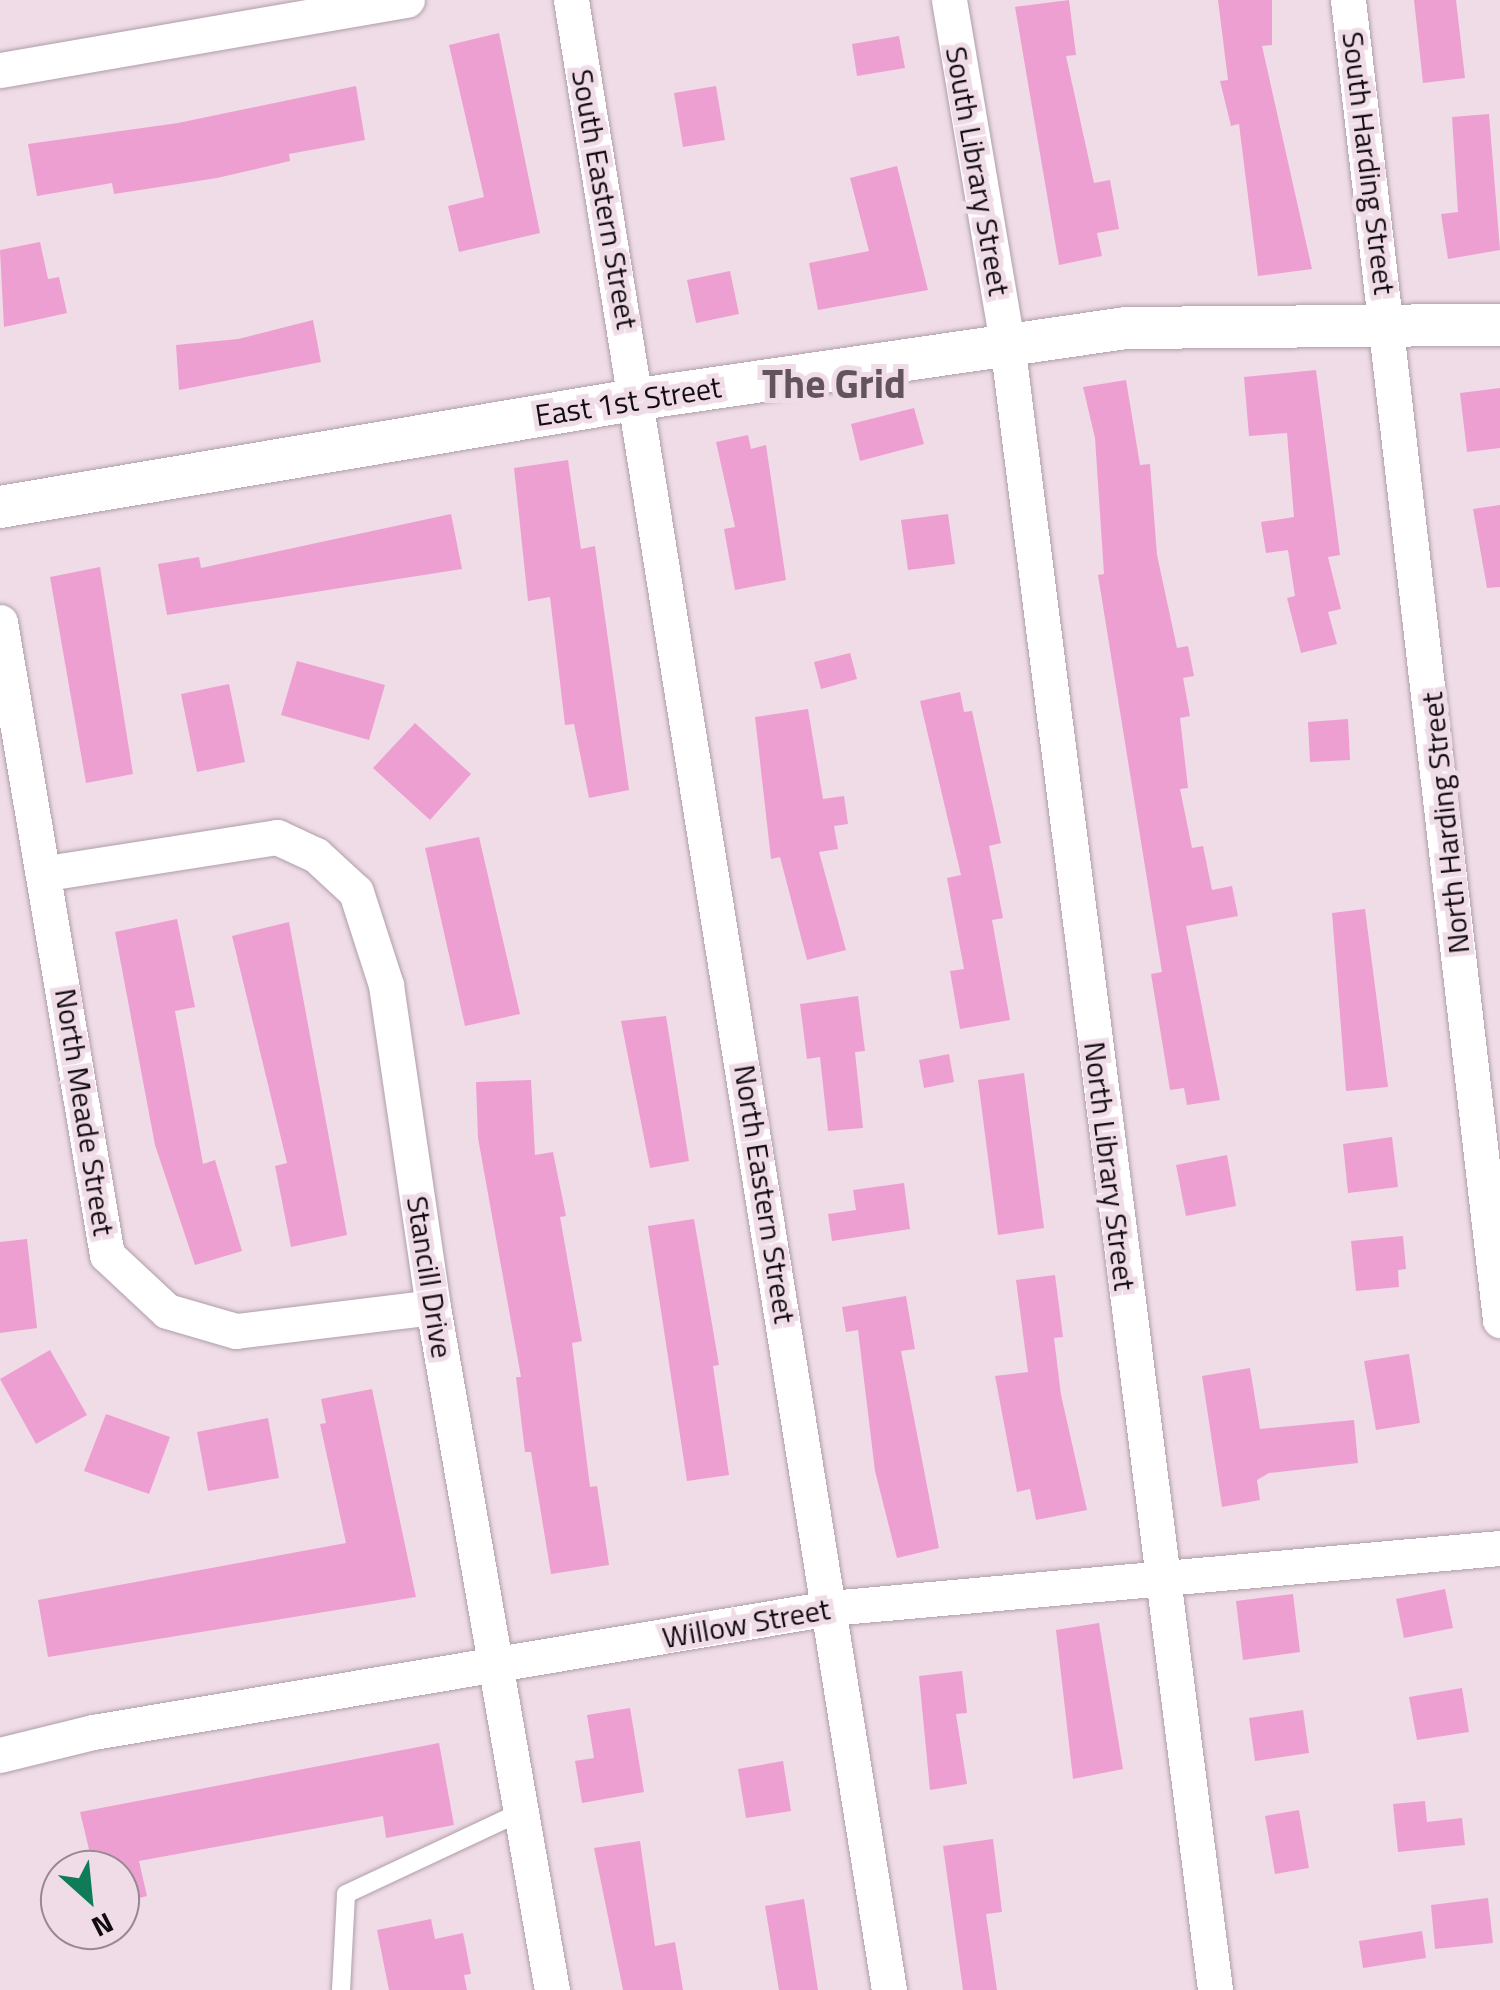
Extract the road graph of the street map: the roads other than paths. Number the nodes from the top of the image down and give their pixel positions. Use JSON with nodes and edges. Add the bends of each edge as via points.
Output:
{"nodes":[{"id":1,"x":406,"y":0,"type":"edge"},
{"id":2,"x":571,"y":0,"type":"edge"},
{"id":3,"x":949,"y":0,"type":"edge"},
{"id":4,"x":1348,"y":0,"type":"edge"},
{"id":5,"x":206,"y":16,"type":"edge"},
{"id":6,"x":0,"y":70,"type":"edge"},
{"id":7,"x":1500,"y":325,"type":"edge"},
{"id":8,"x":1390,"y":326,"type":"junction"},
{"id":9,"x":1007,"y":343,"type":"junction"},
{"id":10,"x":639,"y":399,"type":"junction"},
{"id":11,"x":0,"y":507,"type":"edge"},
{"id":12,"x":0,"y":622,"type":"edge"},
{"id":13,"x":48,"y":874,"type":"junction"},
{"id":14,"x":433,"y":1306,"type":"junction"},
{"id":15,"x":1500,"y":1320,"type":"edge"},
{"id":16,"x":1500,"y":1548,"type":"edge"},
{"id":17,"x":1161,"y":1574,"type":"junction"},
{"id":18,"x":830,"y":1608,"type":"junction"},
{"id":19,"x":496,"y":1666,"type":"junction"},
{"id":20,"x":0,"y":1755,"type":"edge"},
{"id":21,"x":524,"y":1810,"type":"junction"},
{"id":22,"x":341,"y":1990,"type":"edge"},
{"id":23,"x":552,"y":1990,"type":"edge"},
{"id":24,"x":889,"y":1990,"type":"edge"},
{"id":25,"x":1215,"y":1990,"type":"edge"}],
"edges":[{"from":1,"to":5,"type":"street"},
{"from":2,"to":10,"type":"street","name":"South Eastern Street"},
{"from":3,"to":9,"type":"street","name":"South Library Street"},
{"from":4,"to":8,"type":"street","name":"South Harding Street"},
{"from":5,"to":6,"type":"street"},
{"from":7,"to":8,"type":"street","name":"East 1st Street"},
{"from":8,"to":9,"type":"street","name":"East 1st Street","via":[[1126,328]]},
{"from":8,"to":15,"type":"street","name":"North Harding Street"},
{"from":9,"to":10,"type":"street","name":"East 1st Street"},
{"from":9,"to":17,"type":"street","name":"North Library Street"},
{"from":10,"to":11,"type":"street","name":"East 1st Street"},
{"from":10,"to":18,"type":"street","name":"North Eastern Street"},
{"from":12,"to":13,"type":"street","name":"North Meade Street"},
{"from":13,"to":14,"type":"street","name":"North Meade Street","via":[[107,1255],[168,1312],[236,1331]]},
{"from":13,"to":14,"type":"street","name":"Stancill Drive","via":[[277,837],[316,855],[356,892],[386,985]]},
{"from":14,"to":19,"type":"street","name":"Stancill Drive"},
{"from":16,"to":17,"type":"street","name":"Willow Street"},
{"from":17,"to":18,"type":"street","name":"Willow Street"},
{"from":17,"to":25,"type":"street","name":"North Library Street"},
{"from":18,"to":19,"type":"street","name":"Willow Street"},
{"from":18,"to":24,"type":"street","name":"North Eastern Street"},
{"from":19,"to":20,"type":"street","name":"Willow Street","via":[[93,1732]]},
{"from":19,"to":21,"type":"street","name":"Stancill Drive"},
{"from":21,"to":22,"type":"lane","via":[[346,1894]]},
{"from":21,"to":23,"type":"street","name":"Stancill Drive"}]}
